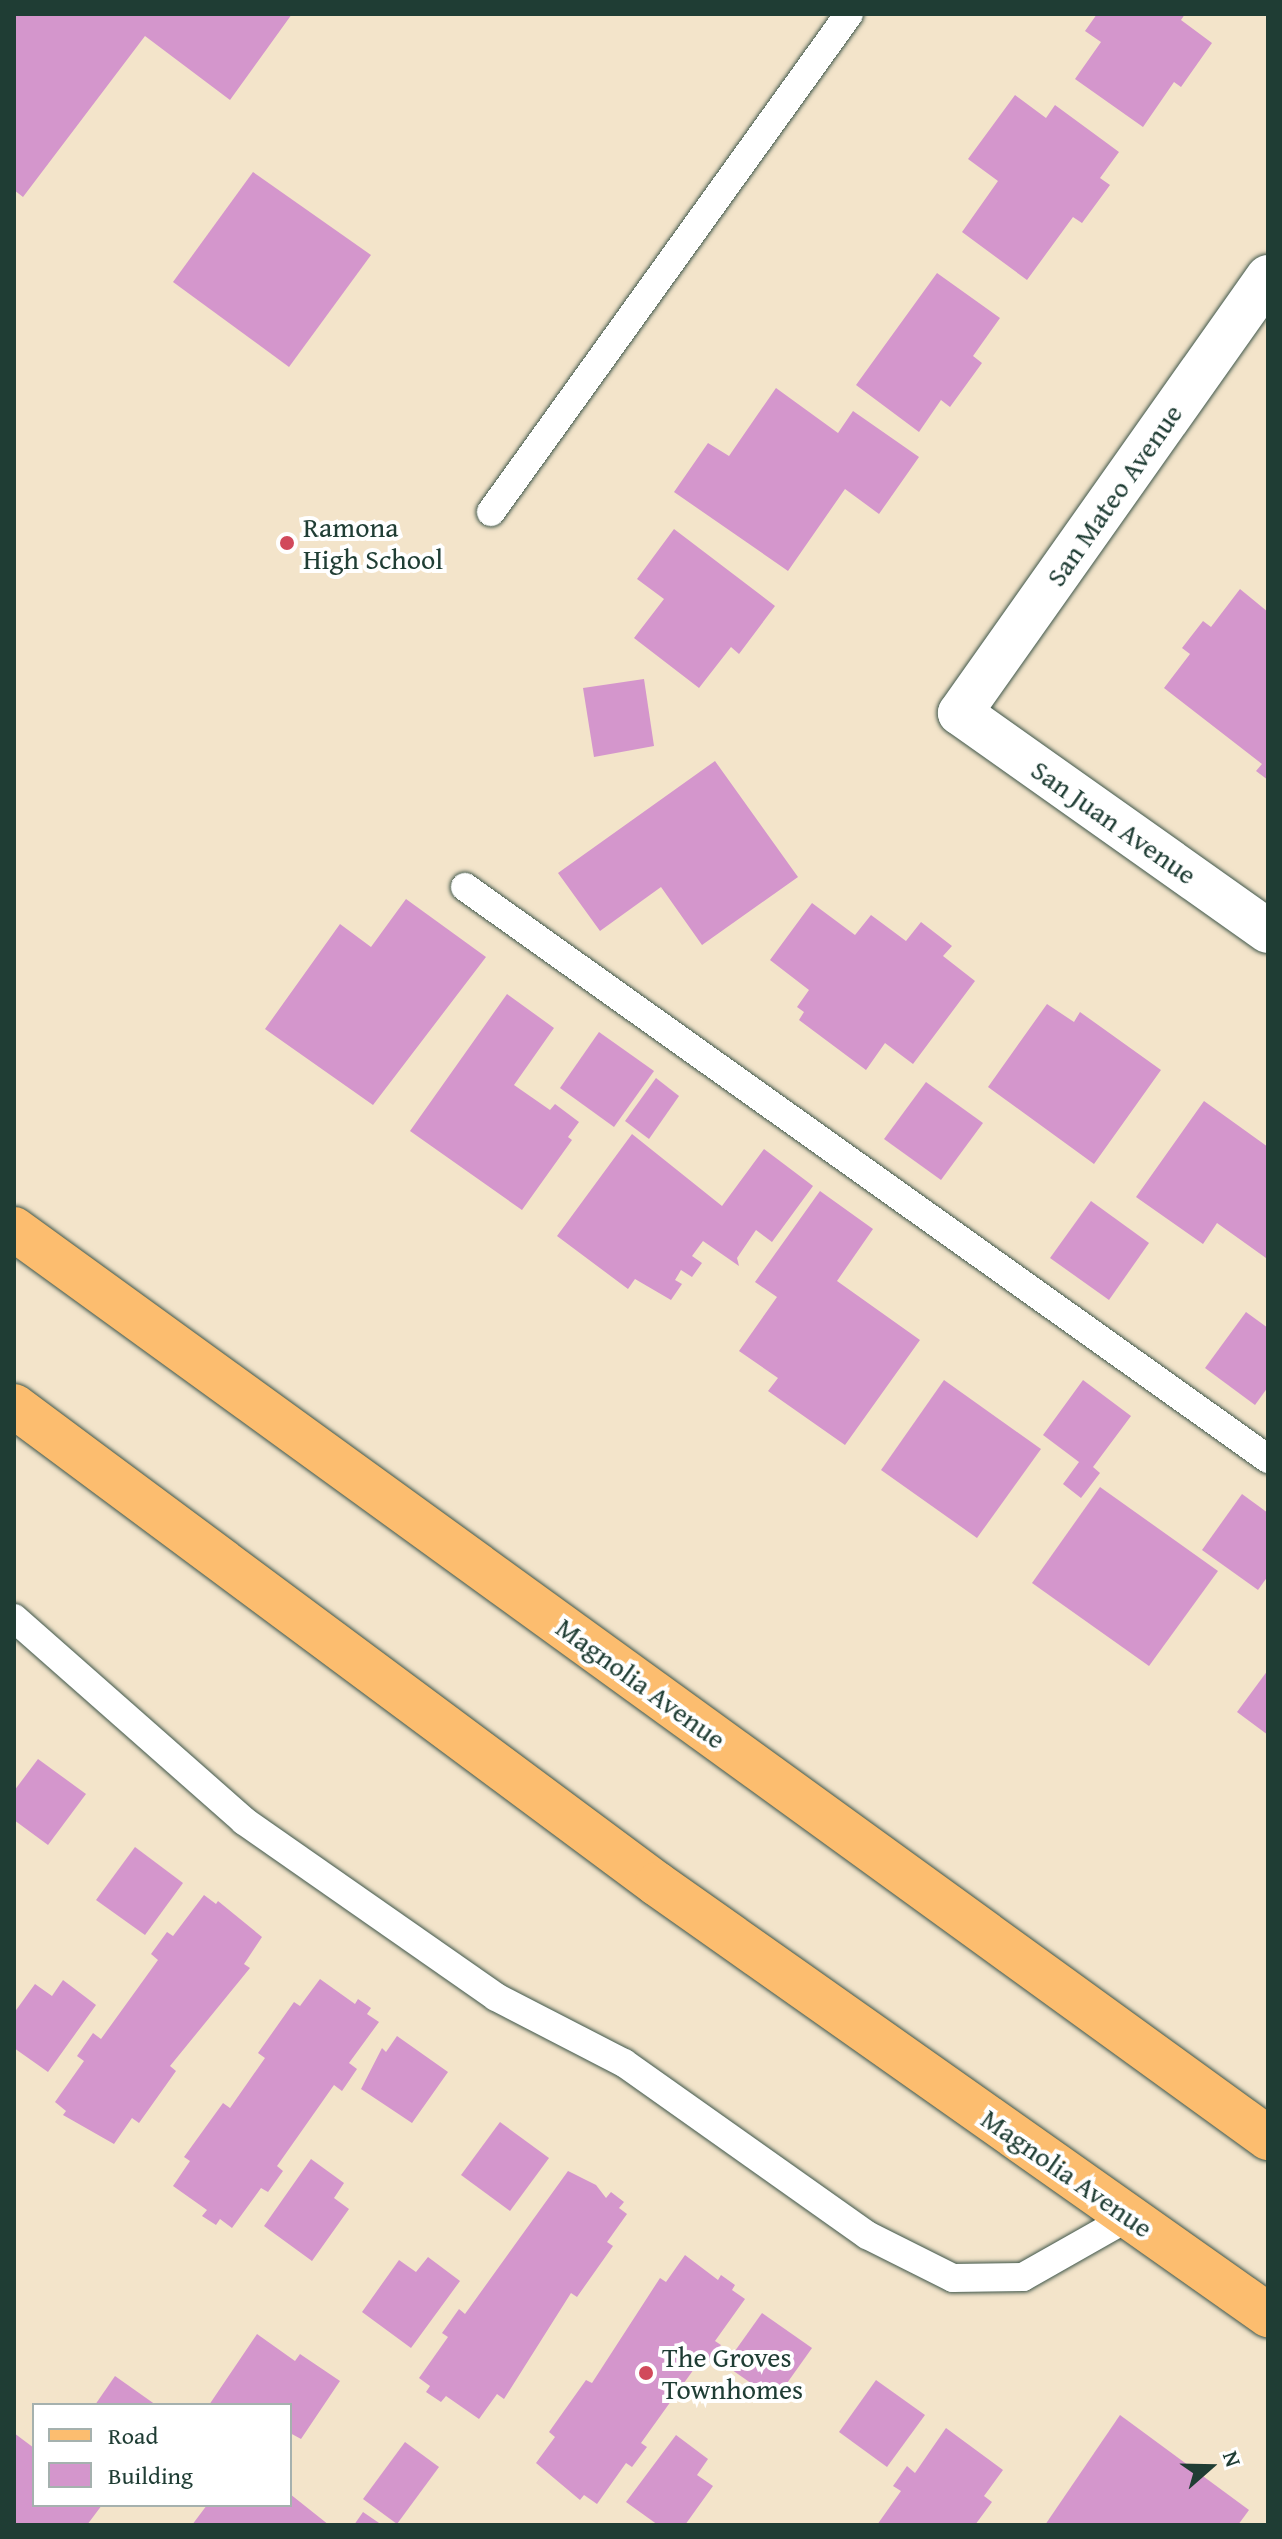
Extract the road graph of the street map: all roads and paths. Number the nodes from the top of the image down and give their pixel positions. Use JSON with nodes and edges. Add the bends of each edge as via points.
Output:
{"nodes":[{"id":1,"x":849,"y":14,"type":"edge"},
{"id":2,"x":1268,"y":277,"type":"edge"},
{"id":3,"x":491,"y":512,"type":"dead end"},
{"id":4,"x":960,"y":713,"type":"joint"},
{"id":5,"x":465,"y":887,"type":"dead end"},
{"id":6,"x":1268,"y":931,"type":"edge"},
{"id":7,"x":14,"y":1229,"type":"edge"},
{"id":8,"x":14,"y":1406,"type":"edge"},
{"id":9,"x":1268,"y":1459,"type":"edge"},
{"id":10,"x":14,"y":1618,"type":"edge"},
{"id":11,"x":1268,"y":2138,"type":"edge"},
{"id":12,"x":1129,"y":2217,"type":"junction"},
{"id":13,"x":1268,"y":2315,"type":"edge"}],
"edges":[{"from":1,"to":3,"type":"lane"},
{"from":2,"to":4,"type":"street","name":"San Mateo Avenue"},
{"from":4,"to":6,"type":"street","name":"San Juan Avenue"},
{"from":5,"to":9,"type":"lane"},
{"from":7,"to":11,"type":"main road","name":"Magnolia Avenue"},
{"from":8,"to":12,"type":"main road","name":"Magnolia Avenue","via":[[657,1884]]},
{"from":10,"to":12,"type":"lane","via":[[244,1821],[496,1997],[624,2063],[867,2235],[953,2278],[1023,2277]]},
{"from":12,"to":13,"type":"main road","name":"Magnolia Avenue"}]}
